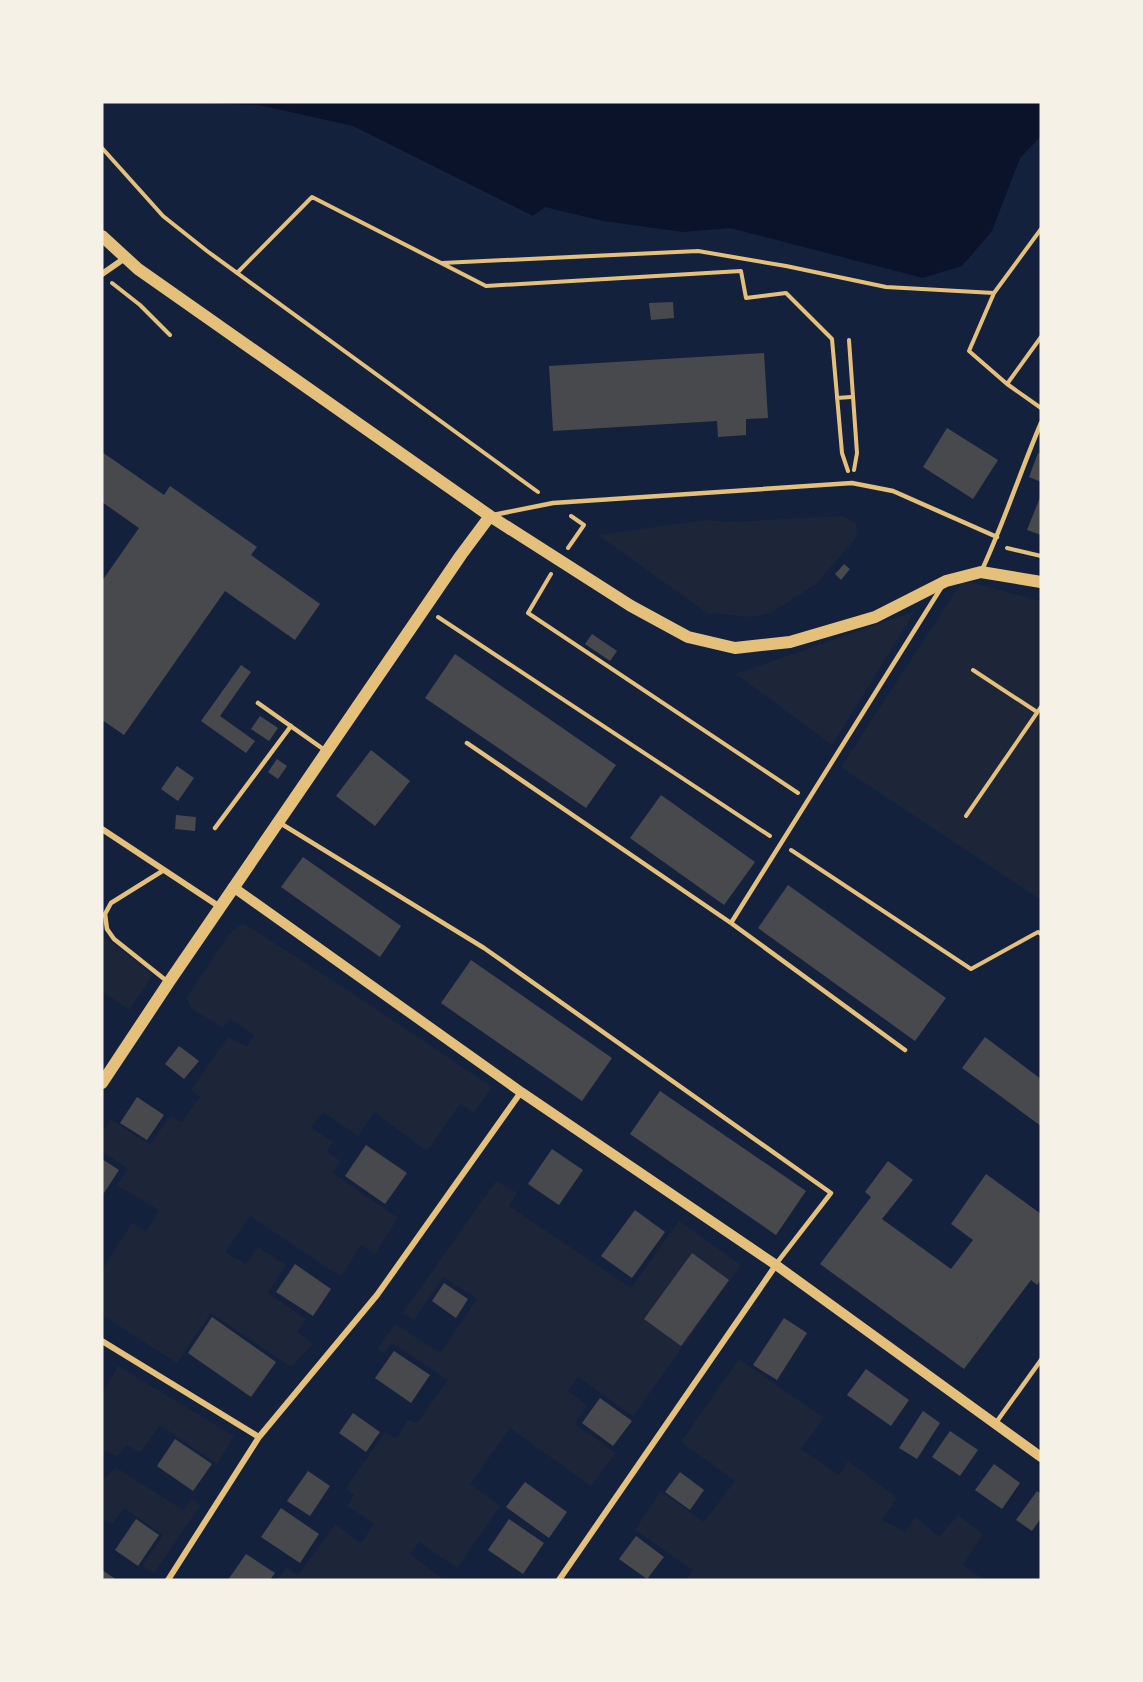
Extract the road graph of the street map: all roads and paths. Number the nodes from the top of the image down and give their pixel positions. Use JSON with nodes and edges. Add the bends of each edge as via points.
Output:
{"nodes":[{"id":1,"x":1041,"y":229,"type":"edge"},
{"id":2,"x":102,"y":236,"type":"edge"},
{"id":3,"x":125,"y":258,"type":"junction"},
{"id":4,"x":440,"y":263,"type":"junction"},
{"id":5,"x":237,"y":273,"type":"dead end"},
{"id":6,"x":102,"y":274,"type":"edge"},
{"id":7,"x":111,"y":283,"type":"dead end"},
{"id":8,"x":994,"y":293,"type":"junction"},
{"id":9,"x":170,"y":335,"type":"dead end"},
{"id":10,"x":1041,"y":337,"type":"edge"},
{"id":11,"x":849,"y":340,"type":"dead end"},
{"id":12,"x":1007,"y":384,"type":"junction"},
{"id":13,"x":852,"y":397,"type":"junction"},
{"id":14,"x":837,"y":398,"type":"junction"},
{"id":15,"x":1041,"y":408,"type":"edge"},
{"id":16,"x":1041,"y":423,"type":"edge"},
{"id":17,"x":852,"y":483,"type":"junction"},
{"id":18,"x":490,"y":516,"type":"junction"},
{"id":19,"x":997,"y":537,"type":"junction"},
{"id":20,"x":994,"y":546,"type":"junction"},
{"id":21,"x":1041,"y":556,"type":"edge"},
{"id":22,"x":981,"y":572,"type":"junction"},
{"id":23,"x":946,"y":581,"type":"junction"},
{"id":24,"x":1041,"y":582,"type":"edge"},
{"id":25,"x":425,"y":608,"type":"junction"},
{"id":26,"x":973,"y":670,"type":"dead end"},
{"id":27,"x":258,"y":704,"type":"dead end"},
{"id":28,"x":1041,"y":707,"type":"edge"},
{"id":29,"x":1037,"y":712,"type":"junction"},
{"id":30,"x":291,"y":726,"type":"junction"},
{"id":31,"x":467,"y":743,"type":"dead end"},
{"id":32,"x":326,"y":752,"type":"junction"},
{"id":33,"x":966,"y":816,"type":"dead end"},
{"id":34,"x":278,"y":822,"type":"junction"},
{"id":35,"x":215,"y":828,"type":"dead end"},
{"id":36,"x":102,"y":829,"type":"edge"},
{"id":37,"x":782,"y":844,"type":"junction"},
{"id":38,"x":164,"y":870,"type":"junction"},
{"id":39,"x":233,"y":887,"type":"junction"},
{"id":40,"x":219,"y":907,"type":"junction"},
{"id":41,"x":731,"y":923,"type":"junction"},
{"id":42,"x":1041,"y":934,"type":"edge"},
{"id":43,"x":168,"y":982,"type":"junction"},
{"id":44,"x":905,"y":1050,"type":"dead end"},
{"id":45,"x":102,"y":1083,"type":"edge"},
{"id":46,"x":521,"y":1092,"type":"junction"},
{"id":47,"x":776,"y":1264,"type":"junction"},
{"id":48,"x":102,"y":1341,"type":"edge"},
{"id":49,"x":1041,"y":1360,"type":"edge"},
{"id":50,"x":995,"y":1424,"type":"junction"},
{"id":51,"x":260,"y":1437,"type":"junction"},
{"id":52,"x":1041,"y":1457,"type":"edge"},
{"id":53,"x":168,"y":1580,"type":"edge"},
{"id":54,"x":559,"y":1580,"type":"edge"}],
"edges":[{"from":1,"to":8,"type":"path"},
{"from":2,"to":3,"type":"main road"},
{"from":3,"to":6,"type":"street"},
{"from":3,"to":18,"type":"main road"},
{"from":4,"to":5,"type":"path","via":[[312,197]]},
{"from":4,"to":8,"type":"path","via":[[698,251],[886,287]]},
{"from":4,"to":14,"type":"path","via":[[486,286],[741,271],[746,298],[786,293],[832,339]]},
{"from":7,"to":9,"type":"path"},
{"from":8,"to":12,"type":"path","via":[[969,351]]},
{"from":10,"to":12,"type":"path"},
{"from":11,"to":13,"type":"path"},
{"from":12,"to":15,"type":"path"},
{"from":13,"to":14,"type":"path"},
{"from":13,"to":17,"type":"path","via":[[857,453]]},
{"from":14,"to":17,"type":"path","via":[[842,453]]},
{"from":16,"to":19,"type":"lane"},
{"from":17,"to":18,"type":"lane","via":[[553,502]]},
{"from":17,"to":19,"type":"lane","via":[[893,491]]},
{"from":18,"to":23,"type":"main road","via":[[631,606],[688,637],[735,648],[790,642],[875,617]]},
{"from":18,"to":25,"type":"main road"},
{"from":19,"to":20,"type":"lane"},
{"from":20,"to":21,"type":"path"},
{"from":20,"to":22,"type":"lane"},
{"from":22,"to":23,"type":"main road"},
{"from":22,"to":24,"type":"main road"},
{"from":23,"to":37,"type":"lane"},
{"from":25,"to":32,"type":"main road"},
{"from":25,"to":37,"type":"path"},
{"from":26,"to":29,"type":"path"},
{"from":27,"to":30,"type":"lane"},
{"from":28,"to":29,"type":"path"},
{"from":29,"to":33,"type":"path"},
{"from":30,"to":32,"type":"lane"},
{"from":30,"to":35,"type":"lane"},
{"from":31,"to":41,"type":"lane"},
{"from":32,"to":34,"type":"main road"},
{"from":34,"to":39,"type":"main road"},
{"from":34,"to":47,"type":"lane","via":[[484,948],[831,1193]]},
{"from":36,"to":38,"type":"street"},
{"from":37,"to":41,"type":"lane"},
{"from":37,"to":42,"type":"path","via":[[971,969],[1038,932]]},
{"from":38,"to":40,"type":"street"},
{"from":38,"to":43,"type":"lane","via":[[111,903],[105,914],[107,929],[114,939]]},
{"from":39,"to":40,"type":"main road"},
{"from":39,"to":46,"type":"street"},
{"from":40,"to":43,"type":"main road"},
{"from":41,"to":44,"type":"lane"},
{"from":43,"to":45,"type":"main road"},
{"from":46,"to":47,"type":"street"},
{"from":46,"to":51,"type":"street","via":[[376,1295]]},
{"from":47,"to":50,"type":"street"},
{"from":47,"to":54,"type":"street"},
{"from":48,"to":51,"type":"street"},
{"from":49,"to":50,"type":"lane"},
{"from":50,"to":52,"type":"street"},
{"from":51,"to":53,"type":"street"}]}
